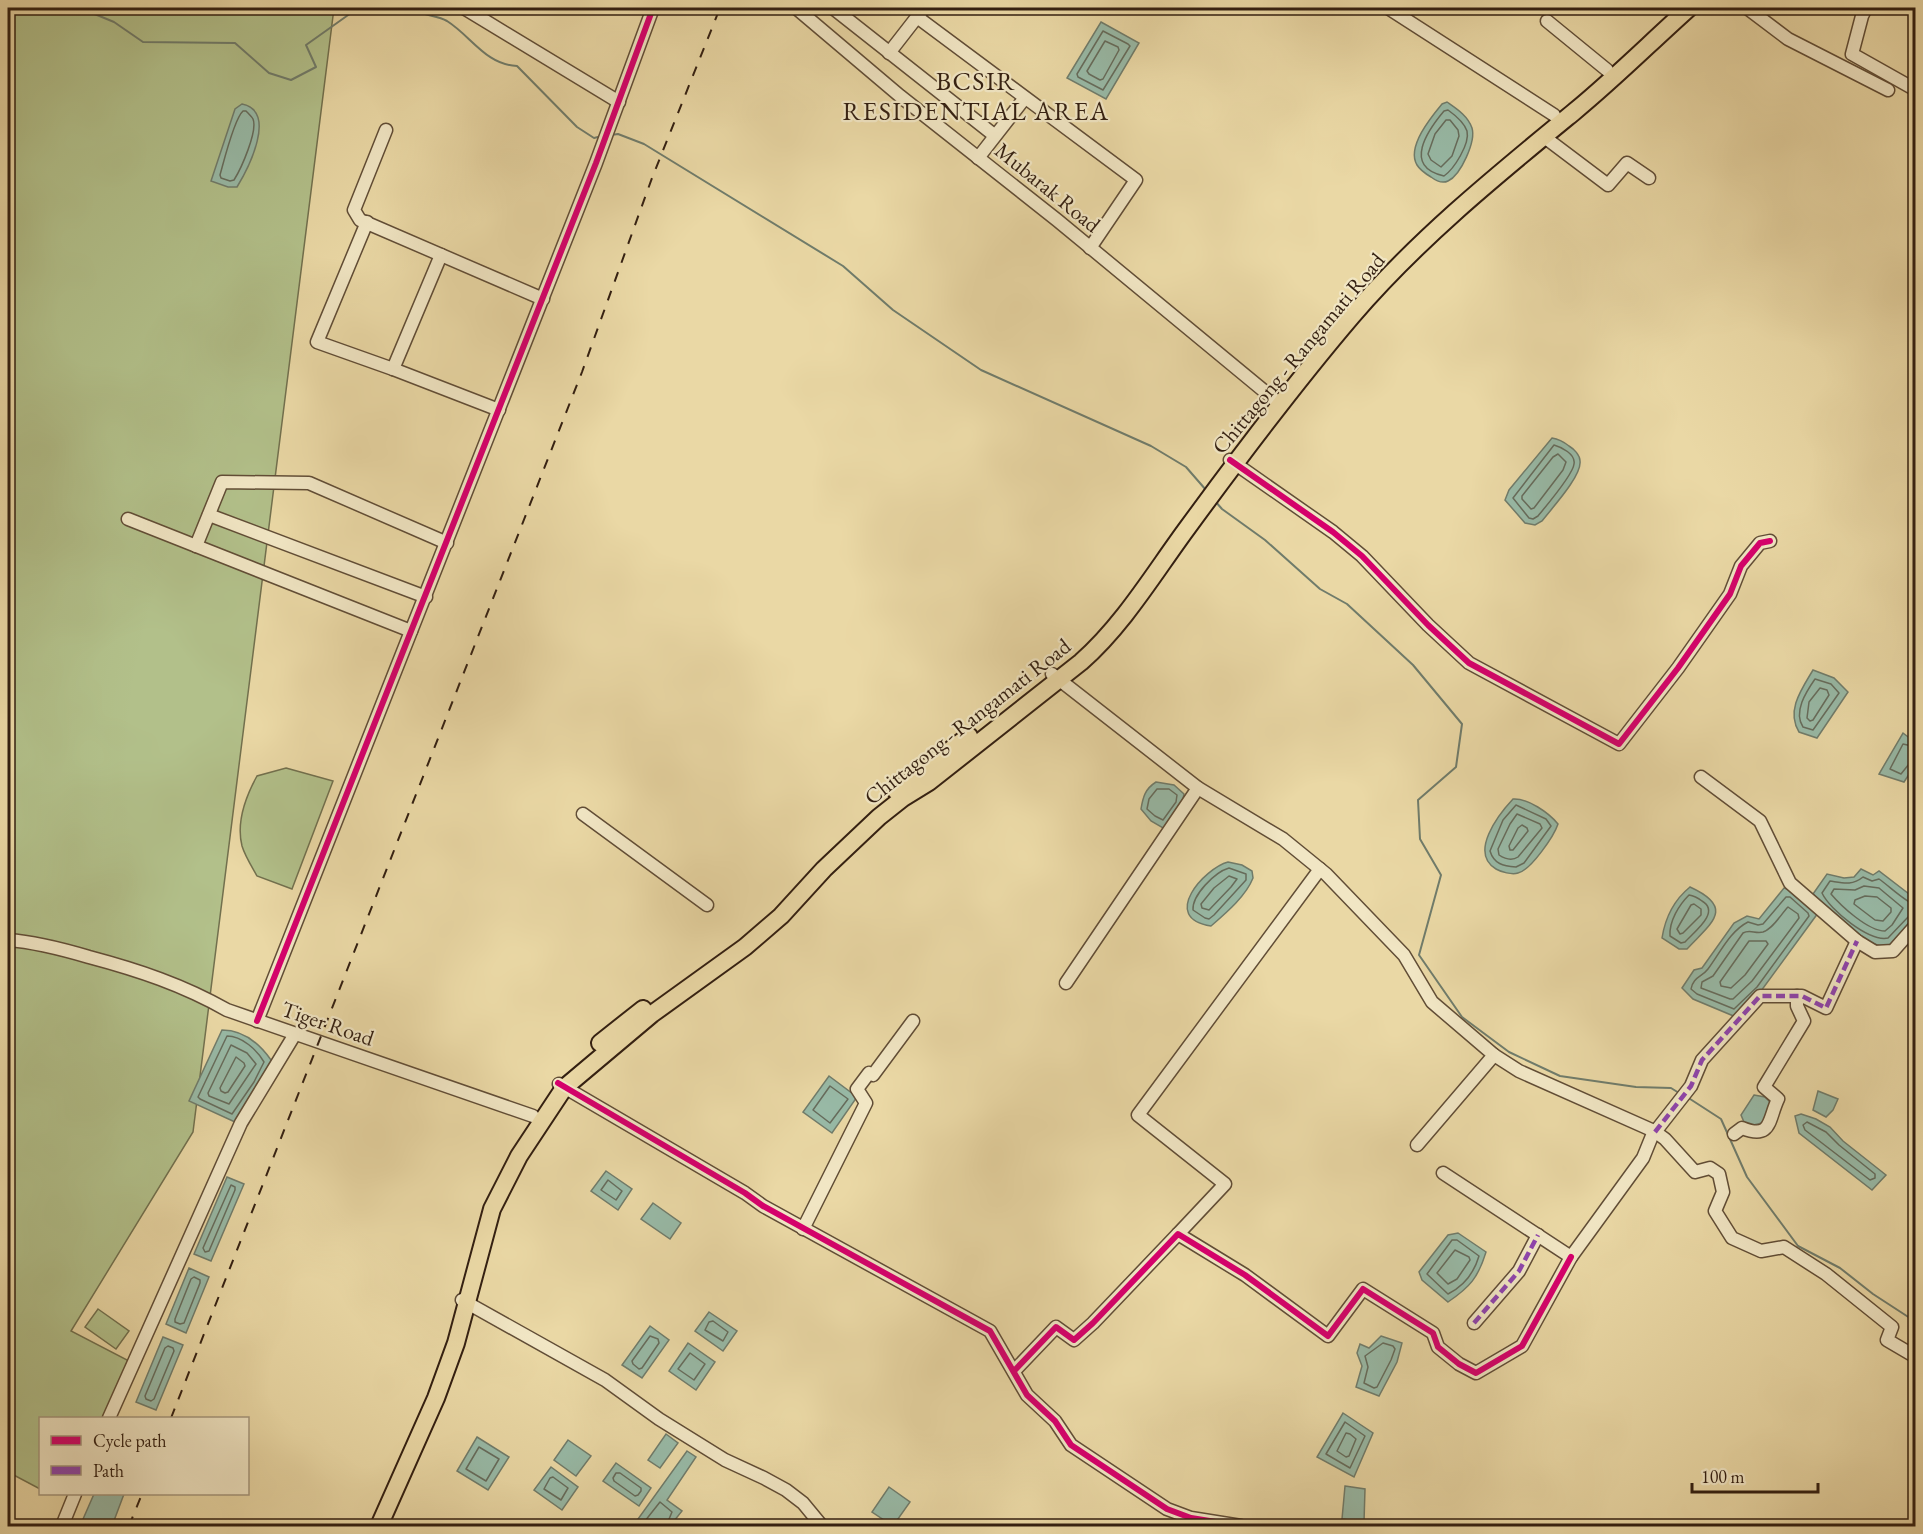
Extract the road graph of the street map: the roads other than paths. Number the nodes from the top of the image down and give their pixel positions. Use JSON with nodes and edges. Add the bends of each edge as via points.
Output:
{"nodes":[{"id":1,"x":464,"y":8,"type":"edge"},
{"id":2,"x":653,"y":8,"type":"edge"},
{"id":3,"x":796,"y":8,"type":"edge"},
{"id":4,"x":833,"y":8,"type":"edge"},
{"id":5,"x":1388,"y":8,"type":"edge"},
{"id":6,"x":1675,"y":8,"type":"edge"},
{"id":7,"x":1689,"y":8,"type":"edge"},
{"id":8,"x":1746,"y":8,"type":"edge"},
{"id":9,"x":1866,"y":8,"type":"edge"},
{"id":10,"x":921,"y":12,"type":"edge"},
{"id":11,"x":1547,"y":21,"type":"dead end"},
{"id":12,"x":889,"y":52,"type":"junction"},
{"id":13,"x":1607,"y":70,"type":"junction"},
{"id":14,"x":1888,"y":90,"type":"dead end"},
{"id":15,"x":1916,"y":90,"type":"edge"},
{"id":16,"x":1024,"y":99,"type":"junction"},
{"id":17,"x":619,"y":102,"type":"junction"},
{"id":18,"x":1554,"y":115,"type":"junction"},
{"id":19,"x":386,"y":130,"type":"dead end"},
{"id":20,"x":994,"y":135,"type":"junction"},
{"id":21,"x":1543,"y":136,"type":"junction"},
{"id":22,"x":978,"y":158,"type":"junction"},
{"id":23,"x":1649,"y":178,"type":"dead end"},
{"id":24,"x":367,"y":222,"type":"junction"},
{"id":25,"x":1090,"y":248,"type":"junction"},
{"id":26,"x":441,"y":255,"type":"junction"},
{"id":27,"x":543,"y":300,"type":"junction"},
{"id":28,"x":393,"y":369,"type":"junction"},
{"id":29,"x":1275,"y":400,"type":"junction"},
{"id":30,"x":499,"y":410,"type":"junction"},
{"id":31,"x":1233,"y":462,"type":"junction"},
{"id":32,"x":209,"y":515,"type":"junction"},
{"id":33,"x":128,"y":519,"type":"dead end"},
{"id":34,"x":1770,"y":541,"type":"dead end"},
{"id":35,"x":447,"y":543,"type":"junction"},
{"id":36,"x":196,"y":546,"type":"junction"},
{"id":37,"x":426,"y":597,"type":"junction"},
{"id":38,"x":411,"y":631,"type":"junction"},
{"id":39,"x":1056,"y":676,"type":"junction"},
{"id":40,"x":1701,"y":777,"type":"dead end"},
{"id":41,"x":1198,"y":789,"type":"junction"},
{"id":42,"x":583,"y":814,"type":"dead end"},
{"id":43,"x":1320,"y":869,"type":"junction"},
{"id":44,"x":707,"y":905,"type":"dead end"},
{"id":45,"x":1916,"y":925,"type":"edge"},
{"id":46,"x":8,"y":940,"type":"edge"},
{"id":47,"x":1857,"y":940,"type":"junction"},
{"id":48,"x":1066,"y":983,"type":"dead end"},
{"id":49,"x":1797,"y":996,"type":"junction"},
{"id":50,"x":257,"y":1020,"type":"junction"},
{"id":51,"x":913,"y":1021,"type":"dead end"},
{"id":52,"x":295,"y":1035,"type":"junction"},
{"id":53,"x":1494,"y":1055,"type":"junction"},
{"id":54,"x":561,"y":1086,"type":"junction"},
{"id":55,"x":533,"y":1116,"type":"junction"},
{"id":56,"x":1654,"y":1131,"type":"junction"},
{"id":57,"x":1734,"y":1134,"type":"dead end"},
{"id":58,"x":1417,"y":1145,"type":"dead end"},
{"id":59,"x":1443,"y":1173,"type":"dead end"},
{"id":60,"x":803,"y":1229,"type":"junction"},
{"id":61,"x":1178,"y":1234,"type":"junction"},
{"id":62,"x":1538,"y":1235,"type":"junction"},
{"id":63,"x":1571,"y":1257,"type":"junction"},
{"id":64,"x":464,"y":1301,"type":"junction"},
{"id":65,"x":1474,"y":1323,"type":"dead end"},
{"id":66,"x":1916,"y":1358,"type":"edge"},
{"id":67,"x":1014,"y":1371,"type":"junction"},
{"id":68,"x":110,"y":1417,"type":"edge"},
{"id":69,"x":75,"y":1495,"type":"edge"},
{"id":70,"x":1194,"y":1523,"type":"edge"},
{"id":71,"x":62,"y":1527,"type":"edge"},
{"id":72,"x":369,"y":1527,"type":"edge"},
{"id":73,"x":379,"y":1527,"type":"edge"},
{"id":74,"x":822,"y":1527,"type":"edge"},
{"id":75,"x":1241,"y":1527,"type":"edge"}],
"edges":[{"from":1,"to":17,"type":"street"},
{"from":2,"to":17,"type":"street"},
{"from":3,"to":22,"type":"street","name":"Mubarak Road"},
{"from":4,"to":12,"type":"street"},
{"from":5,"to":18,"type":"street"},
{"from":6,"to":13,"type":"highway","name":"Chittagong - Rangamati Road"},
{"from":7,"to":21,"type":"highway","name":"Chittagong - Rangamati Road","via":[[1622,71]]},
{"from":8,"to":14,"type":"street","via":[[1788,39]]},
{"from":9,"to":15,"type":"street","via":[[1851,54]]},
{"from":10,"to":12,"type":"street"},
{"from":10,"to":16,"type":"street"},
{"from":11,"to":13,"type":"street"},
{"from":12,"to":20,"type":"street"},
{"from":13,"to":18,"type":"highway","name":"Chittagong - Rangamati Road"},
{"from":16,"to":20,"type":"street"},
{"from":16,"to":25,"type":"street","via":[[1136,180]]},
{"from":17,"to":27,"type":"street"},
{"from":18,"to":29,"type":"highway","name":"Chittagong - Rangamati Road","via":[[1430,220],[1384,266],[1336,319]]},
{"from":19,"to":24,"type":"street","via":[[354,210],[360,220]]},
{"from":20,"to":22,"type":"street"},
{"from":21,"to":23,"type":"street","via":[[1608,185],[1627,163]]},
{"from":21,"to":31,"type":"highway","name":"Chittagong - Rangamati Road","via":[[1489,180],[1398,266],[1353,314]]},
{"from":22,"to":25,"type":"street","name":"Mubarak Road"},
{"from":24,"to":26,"type":"street"},
{"from":24,"to":28,"type":"street","via":[[317,342]]},
{"from":25,"to":29,"type":"street","name":"Mubarak Road"},
{"from":26,"to":27,"type":"street"},
{"from":26,"to":28,"type":"street"},
{"from":27,"to":30,"type":"street"},
{"from":28,"to":30,"type":"street"},
{"from":29,"to":31,"type":"highway","name":"Chittagong - Rangamati Road"},
{"from":30,"to":35,"type":"street"},
{"from":31,"to":34,"type":"street","via":[[1362,556],[1469,663],[1619,744],[1730,594],[1741,566],[1760,543]]},
{"from":31,"to":39,"type":"highway","name":"Chittagong - Rangamati Road","via":[[1113,621]]},
{"from":32,"to":35,"type":"street","via":[[222,482],[309,483]]},
{"from":32,"to":36,"type":"street"},
{"from":32,"to":37,"type":"street"},
{"from":33,"to":36,"type":"street"},
{"from":35,"to":37,"type":"street"},
{"from":36,"to":38,"type":"street"},
{"from":37,"to":38,"type":"street"},
{"from":38,"to":50,"type":"street"},
{"from":39,"to":41,"type":"street"},
{"from":39,"to":54,"type":"highway","name":"Chittagong - Rangamati Road","via":[[895,792],[758,925],[624,1022],[591,1050]]},
{"from":40,"to":47,"type":"street","via":[[1760,821],[1790,884]]},
{"from":41,"to":43,"type":"street","via":[[1283,839]]},
{"from":41,"to":48,"type":"street"},
{"from":42,"to":44,"type":"street"},
{"from":43,"to":53,"type":"street","via":[[1404,955],[1432,1002]]},
{"from":43,"to":61,"type":"street","via":[[1138,1115],[1225,1184]]},
{"from":45,"to":47,"type":"street","via":[[1893,951],[1875,952]]},
{"from":46,"to":50,"type":"street","name":"Tiger Road","via":[[34,942],[145,972]]},
{"from":47,"to":49,"type":"street","via":[[1826,1008]]},
{"from":49,"to":56,"type":"street","via":[[1760,996],[1702,1060],[1691,1086]]},
{"from":49,"to":57,"type":"street","via":[[1804,1021],[1764,1087],[1778,1099],[1770,1124],[1758,1133],[1742,1128]]},
{"from":50,"to":52,"type":"street","name":"Tiger Road"},
{"from":51,"to":60,"type":"street","via":[[873,1075],[869,1073],[857,1089],[866,1103]]},
{"from":52,"to":55,"type":"street","name":"Tiger Road"},
{"from":52,"to":68,"type":"street","via":[[241,1123]]},
{"from":53,"to":56,"type":"street","via":[[1519,1071]]},
{"from":53,"to":58,"type":"street"},
{"from":54,"to":55,"type":"highway","name":"Chittagong - Rangamati Road"},
{"from":54,"to":60,"type":"street"},
{"from":54,"to":64,"type":"highway","name":"Chittagong - Rangamati Road","via":[[492,1209]]},
{"from":55,"to":64,"type":"highway","name":"Chittagong - Rangamati Road","via":[[502,1166],[479,1217],[469,1254]]},
{"from":56,"to":63,"type":"street","via":[[1643,1158]]},
{"from":56,"to":66,"type":"street","via":[[1695,1172],[1710,1168],[1719,1174],[1723,1192],[1715,1211],[1732,1238],[1761,1251],[1784,1247],[1826,1274],[1892,1327],[1887,1340]]},
{"from":59,"to":62,"type":"street"},
{"from":60,"to":67,"type":"street","via":[[990,1331]]},
{"from":61,"to":63,"type":"street","via":[[1245,1275],[1328,1336],[1362,1288],[1433,1333],[1438,1347],[1476,1373],[1522,1346]]},
{"from":61,"to":67,"type":"street","via":[[1074,1340],[1056,1328]]},
{"from":62,"to":63,"type":"street"},
{"from":62,"to":65,"type":"street","via":[[1519,1271]]},
{"from":64,"to":72,"type":"highway","name":"Chittagong - Rangamati Road","via":[[427,1397]]},
{"from":64,"to":73,"type":"highway","name":"Chittagong - Rangamati Road","via":[[456,1342],[436,1398]]},
{"from":64,"to":74,"type":"street","via":[[605,1380],[725,1460],[786,1490],[803,1503]]},
{"from":67,"to":70,"type":"street","via":[[1027,1395],[1055,1421],[1071,1445]]},
{"from":69,"to":71,"type":"street"},
{"from":70,"to":75,"type":"street"}]}
